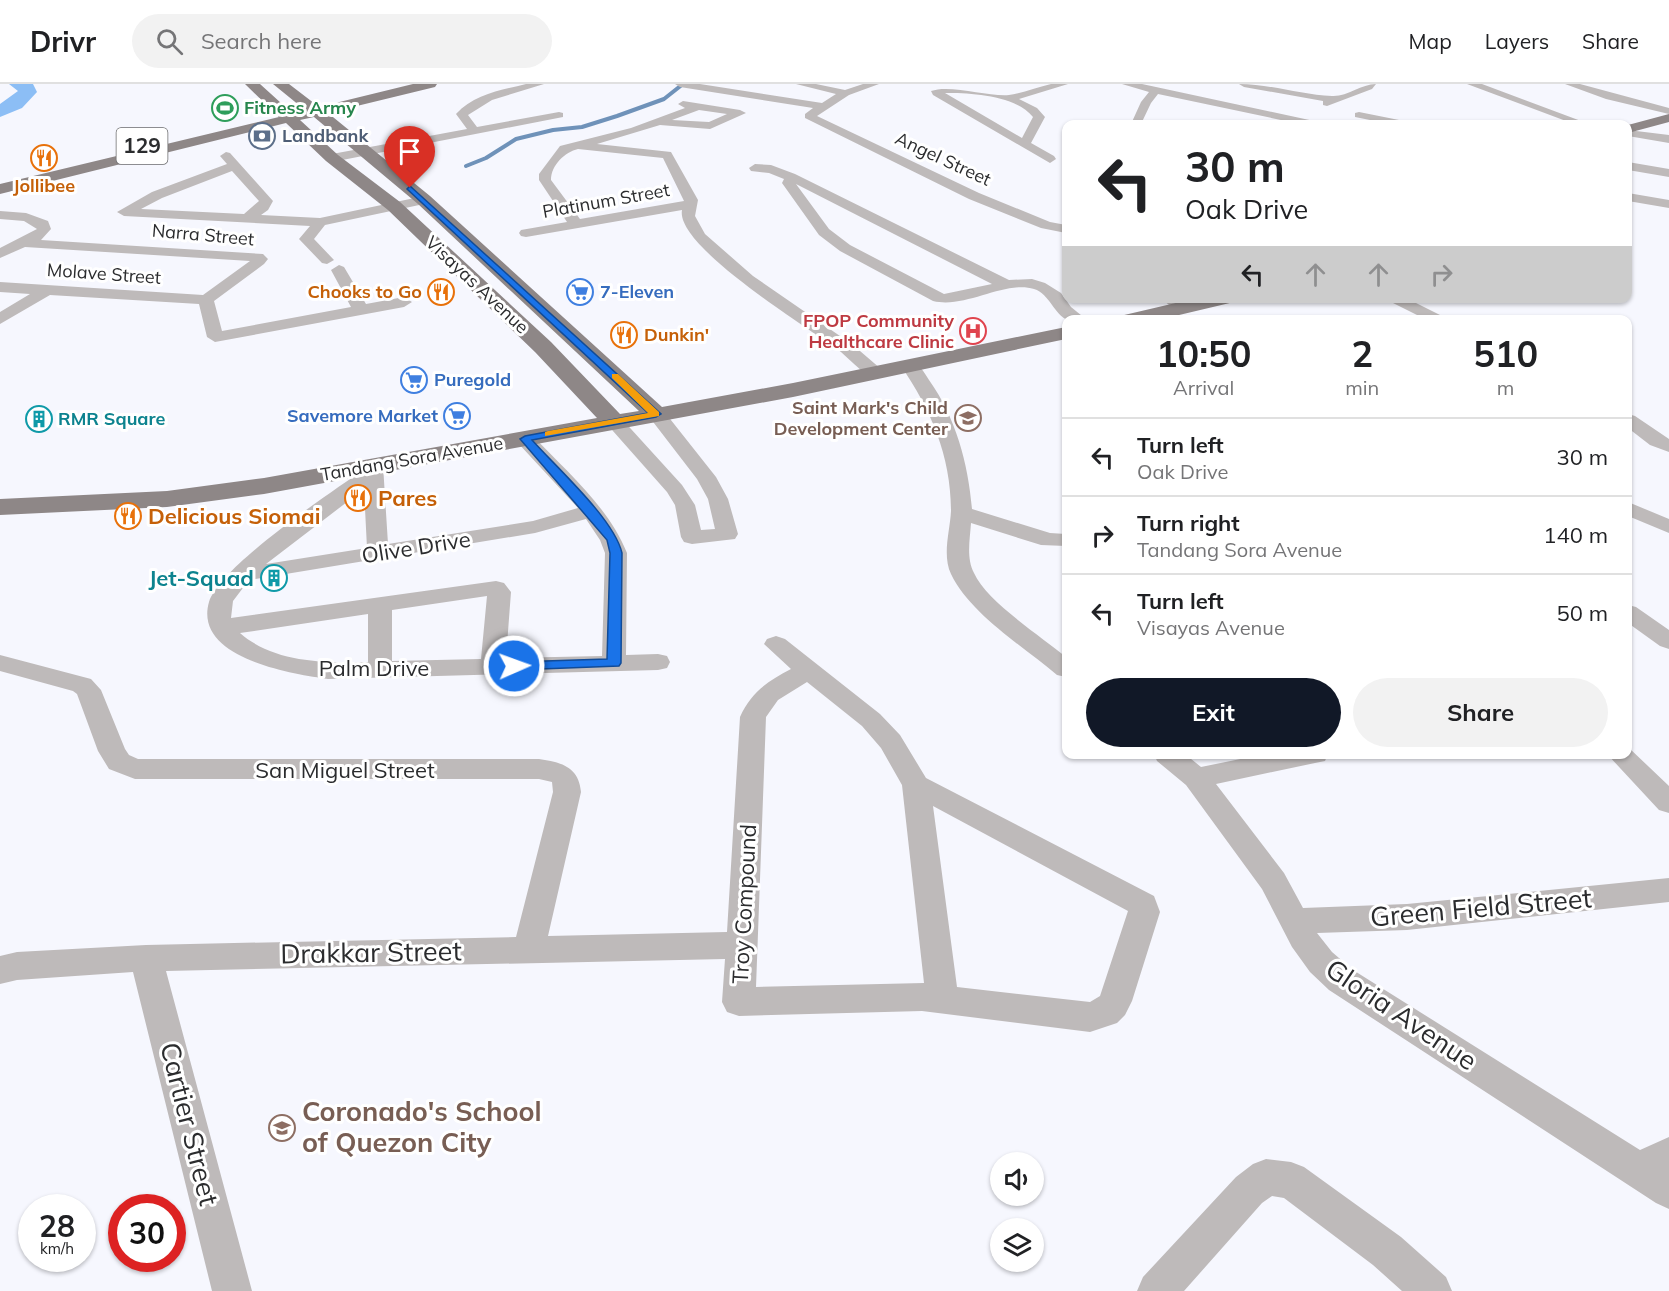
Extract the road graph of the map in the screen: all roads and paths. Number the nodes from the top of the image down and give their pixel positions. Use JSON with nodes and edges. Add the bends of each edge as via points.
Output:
{"nodes":[{"id":1,"x":252,"y":84,"type":"edge"},
{"id":2,"x":280,"y":84,"type":"edge"},
{"id":3,"x":405,"y":84,"type":"edge"},
{"id":4,"x":430,"y":84,"type":"edge"},
{"id":5,"x":539,"y":84,"type":"edge"},
{"id":6,"x":680,"y":84,"type":"edge"},
{"id":7,"x":801,"y":84,"type":"edge"},
{"id":8,"x":874,"y":84,"type":"edge"},
{"id":9,"x":1063,"y":84,"type":"edge"},
{"id":10,"x":1127,"y":84,"type":"edge"},
{"id":11,"x":1244,"y":84,"type":"edge"},
{"id":12,"x":1371,"y":84,"type":"edge"},
{"id":13,"x":1472,"y":84,"type":"edge"},
{"id":14,"x":1570,"y":84,"type":"edge"},
{"id":15,"x":1155,"y":91,"type":"junction"},
{"id":16,"x":844,"y":93,"type":"junction"},
{"id":17,"x":294,"y":95,"type":"junction"},
{"id":18,"x":1010,"y":98,"type":"junction"},
{"id":19,"x":351,"y":100,"type":"junction"},
{"id":20,"x":676,"y":103,"type":"dead end"},
{"id":21,"x":699,"y":106,"type":"junction"},
{"id":22,"x":825,"y":107,"type":"junction"},
{"id":23,"x":312,"y":109,"type":"junction"},
{"id":24,"x":1257,"y":111,"type":"junction"},
{"id":25,"x":1669,"y":111,"type":"edge"},
{"id":26,"x":559,"y":115,"type":"dead end"},
{"id":27,"x":1359,"y":115,"type":"dead end"},
{"id":28,"x":1669,"y":118,"type":"edge"},
{"id":29,"x":292,"y":120,"type":"junction"},
{"id":30,"x":1138,"y":120,"type":"edge"},
{"id":31,"x":1251,"y":120,"type":"edge"},
{"id":32,"x":1296,"y":120,"type":"edge"},
{"id":33,"x":1384,"y":120,"type":"edge"},
{"id":34,"x":1572,"y":120,"type":"edge"},
{"id":35,"x":657,"y":122,"type":"junction"},
{"id":36,"x":334,"y":126,"type":"junction"},
{"id":37,"x":1632,"y":130,"type":"edge"},
{"id":38,"x":474,"y":131,"type":"junction"},
{"id":39,"x":1632,"y":132,"type":"edge"},
{"id":40,"x":1669,"y":139,"type":"edge"},
{"id":41,"x":1024,"y":144,"type":"junction"},
{"id":42,"x":574,"y":145,"type":"junction"},
{"id":43,"x":367,"y":152,"type":"junction"},
{"id":44,"x":332,"y":158,"type":"junction"},
{"id":45,"x":1050,"y":159,"type":"dead end"},
{"id":46,"x":1632,"y":167,"type":"edge"},
{"id":47,"x":755,"y":168,"type":"dead end"},
{"id":48,"x":1669,"y":173,"type":"edge"},
{"id":49,"x":791,"y":177,"type":"junction"},
{"id":50,"x":0,"y":180,"type":"edge"},
{"id":51,"x":0,"y":189,"type":"edge"},
{"id":52,"x":1632,"y":197,"type":"edge"},
{"id":53,"x":424,"y":200,"type":"junction"},
{"id":54,"x":691,"y":204,"type":"junction"},
{"id":55,"x":1669,"y":204,"type":"edge"},
{"id":56,"x":394,"y":206,"type":"junction"},
{"id":57,"x":0,"y":215,"type":"edge"},
{"id":58,"x":247,"y":218,"type":"junction"},
{"id":59,"x":320,"y":222,"type":"junction"},
{"id":60,"x":576,"y":224,"type":"junction"},
{"id":61,"x":1062,"y":228,"type":"edge"},
{"id":62,"x":526,"y":233,"type":"dead end"},
{"id":63,"x":24,"y":243,"type":"junction"},
{"id":64,"x":0,"y":254,"type":"edge"},
{"id":65,"x":1006,"y":285,"type":"junction"},
{"id":66,"x":0,"y":287,"type":"edge"},
{"id":67,"x":520,"y":288,"type":"junction"},
{"id":68,"x":47,"y":290,"type":"junction"},
{"id":69,"x":488,"y":295,"type":"junction"},
{"id":70,"x":206,"y":300,"type":"junction"},
{"id":71,"x":404,"y":302,"type":"dead end"},
{"id":72,"x":1175,"y":303,"type":"edge"},
{"id":73,"x":1403,"y":303,"type":"edge"},
{"id":74,"x":361,"y":310,"type":"junction"},
{"id":75,"x":1066,"y":315,"type":"edge"},
{"id":76,"x":1141,"y":315,"type":"edge"},
{"id":77,"x":1430,"y":315,"type":"edge"},
{"id":78,"x":0,"y":320,"type":"edge"},
{"id":79,"x":1062,"y":334,"type":"edge"},
{"id":80,"x":910,"y":366,"type":"junction"},
{"id":81,"x":875,"y":373,"type":"junction"},
{"id":82,"x":656,"y":414,"type":"junction"},
{"id":83,"x":614,"y":422,"type":"junction"},
{"id":84,"x":1632,"y":423,"type":"edge"},
{"id":85,"x":525,"y":439,"type":"junction"},
{"id":86,"x":1669,"y":446,"type":"edge"},
{"id":87,"x":374,"y":469,"type":"junction"},
{"id":88,"x":0,"y":507,"type":"edge"},
{"id":89,"x":1632,"y":510,"type":"edge"},
{"id":90,"x":590,"y":511,"type":"junction"},
{"id":91,"x":962,"y":513,"type":"junction"},
{"id":92,"x":1669,"y":527,"type":"edge"},
{"id":93,"x":1062,"y":540,"type":"edge"},
{"id":94,"x":378,"y":553,"type":"junction"},
{"id":95,"x":240,"y":575,"type":"junction"},
{"id":96,"x":380,"y":604,"type":"junction"},
{"id":97,"x":1632,"y":615,"type":"edge"},
{"id":98,"x":222,"y":628,"type":"junction"},
{"id":99,"x":1669,"y":641,"type":"edge"},
{"id":100,"x":776,"y":644,"type":"dead end"},
{"id":101,"x":658,"y":662,"type":"dead end"},
{"id":102,"x":0,"y":663,"type":"edge"},
{"id":103,"x":614,"y":663,"type":"junction"},
{"id":104,"x":1062,"y":666,"type":"edge"},
{"id":105,"x":493,"y":667,"type":"junction"},
{"id":106,"x":380,"y":670,"type":"junction"},
{"id":107,"x":809,"y":670,"type":"junction"},
{"id":108,"x":1173,"y":759,"type":"edge"},
{"id":109,"x":1290,"y":759,"type":"edge"},
{"id":110,"x":1625,"y":759,"type":"edge"},
{"id":111,"x":1196,"y":778,"type":"junction"},
{"id":112,"x":916,"y":784,"type":"junction"},
{"id":113,"x":1669,"y":802,"type":"edge"},
{"id":114,"x":1669,"y":890,"type":"edge"},
{"id":115,"x":1292,"y":921,"type":"junction"},
{"id":116,"x":742,"y":945,"type":"junction"},
{"id":117,"x":529,"y":950,"type":"junction"},
{"id":118,"x":146,"y":957,"type":"junction"},
{"id":119,"x":0,"y":970,"type":"edge"},
{"id":120,"x":942,"y":998,"type":"junction"},
{"id":121,"x":1659,"y":1172,"type":"edge"},
{"id":122,"x":232,"y":1291,"type":"edge"},
{"id":123,"x":1157,"y":1291,"type":"edge"},
{"id":124,"x":1432,"y":1291,"type":"edge"}],
"edges":[{"from":1,"to":29,"type":"main road","name":"Visayas Avenue"},
{"from":2,"to":17,"type":"main road","name":"Visayas Avenue"},
{"from":3,"to":19,"type":"main road","number":"129"},
{"from":4,"to":19,"type":"main road","number":"129"},
{"from":5,"to":38,"type":"street","via":[[470,106],[462,114]]},
{"from":6,"to":22,"type":"street"},
{"from":7,"to":16,"type":"street"},
{"from":8,"to":16,"type":"street"},
{"from":9,"to":18,"type":"street"},
{"from":10,"to":15,"type":"street"},
{"from":11,"to":12,"type":"street","via":[[1331,102]]},
{"from":13,"to":34,"type":"street"},
{"from":14,"to":25,"type":"street"},
{"from":15,"to":24,"type":"street"},
{"from":15,"to":30,"type":"street"},
{"from":16,"to":22,"type":"street"},
{"from":17,"to":19,"type":"main road"},
{"from":17,"to":23,"type":"main road","name":"Visayas Avenue"},
{"from":18,"to":41,"type":"street","via":[[1039,117]]},
{"from":18,"to":41,"type":"street","via":[[952,90],[936,92]]},
{"from":19,"to":23,"type":"main road","number":"129"},
{"from":19,"to":36,"type":"main road","via":[[336,113]]},
{"from":20,"to":21,"type":"street"},
{"from":21,"to":35,"type":"street"},
{"from":21,"to":35,"type":"street","via":[[740,113],[711,126]]},
{"from":22,"to":61,"type":"street","name":"Angel Street","via":[[810,116],[974,196]]},
{"from":23,"to":29,"type":"main road","number":"129"},
{"from":23,"to":36,"type":"main road","name":"Visayas Avenue"},
{"from":24,"to":31,"type":"street"},
{"from":24,"to":32,"type":"street"},
{"from":26,"to":38,"type":"street"},
{"from":27,"to":33,"type":"street"},
{"from":28,"to":37,"type":"main road"},
{"from":29,"to":44,"type":"main road","name":"Visayas Avenue"},
{"from":29,"to":50,"type":"main road","number":"129"},
{"from":29,"to":51,"type":"main road","number":"129"},
{"from":35,"to":42,"type":"street"},
{"from":36,"to":43,"type":"main road","name":"Visayas Avenue"},
{"from":38,"to":43,"type":"street"},
{"from":39,"to":40,"type":"street"},
{"from":41,"to":45,"type":"street"},
{"from":42,"to":54,"type":"street","via":[[667,155]]},
{"from":42,"to":60,"type":"street","via":[[558,154],[545,180]]},
{"from":43,"to":44,"type":"street"},
{"from":43,"to":53,"type":"main road","name":"Visayas Avenue"},
{"from":44,"to":56,"type":"main road","name":"Visayas Avenue"},
{"from":46,"to":48,"type":"street"},
{"from":47,"to":49,"type":"street"},
{"from":49,"to":65,"type":"street"},
{"from":49,"to":65,"type":"street","via":[[788,183],[824,232],[845,248],[944,300]]},
{"from":52,"to":55,"type":"street"},
{"from":53,"to":56,"type":"street"},
{"from":53,"to":67,"type":"main road","name":"Visayas Avenue"},
{"from":54,"to":60,"type":"street","name":"Platinum Street"},
{"from":54,"to":81,"type":"street","via":[[690,223],[722,258]]},
{"from":56,"to":59,"type":"street"},
{"from":56,"to":69,"type":"main road","name":"Visayas Avenue"},
{"from":57,"to":63,"type":"street","via":[[26,217],[43,224],[39,235]]},
{"from":58,"to":58,"type":"street","via":[[266,201],[230,161],[124,212]]},
{"from":58,"to":59,"type":"street"},
{"from":59,"to":74,"type":"street","via":[[306,239],[333,265]]},
{"from":60,"to":62,"type":"street","name":"Platinum Street"},
{"from":63,"to":64,"type":"street"},
{"from":63,"to":70,"type":"street","name":"Narra Street","via":[[261,259]]},
{"from":65,"to":75,"type":"street","via":[[1040,286],[1055,296]]},
{"from":66,"to":68,"type":"street","name":"Molave Street"},
{"from":67,"to":69,"type":"main road"},
{"from":67,"to":82,"type":"main road","name":"Visayas Avenue"},
{"from":68,"to":70,"type":"street","name":"Molave Street"},
{"from":68,"to":78,"type":"street"},
{"from":69,"to":83,"type":"main road","name":"Visayas Avenue"},
{"from":70,"to":74,"type":"street","via":[[215,337]]},
{"from":71,"to":74,"type":"street"},
{"from":72,"to":76,"type":"main road"},
{"from":73,"to":77,"type":"street"},
{"from":79,"to":80,"type":"main road","name":"Tandang Sora Avenue"},
{"from":80,"to":81,"type":"main road","name":"Tandang Sora Avenue"},
{"from":80,"to":91,"type":"street","via":[[941,411],[953,450]]},
{"from":81,"to":82,"type":"main road","name":"Tandang Sora Avenue"},
{"from":82,"to":83,"type":"main road","name":"Tandang Sora Avenue"},
{"from":82,"to":83,"type":"street","via":[[706,477],[718,500],[727,534],[692,537],[685,506],[675,489]]},
{"from":83,"to":85,"type":"main road","name":"Tandang Sora Avenue"},
{"from":84,"to":86,"type":"street"},
{"from":85,"to":87,"type":"main road","name":"Tandang Sora Avenue"},
{"from":85,"to":90,"type":"street"},
{"from":87,"to":88,"type":"main road","name":"Tandang Sora Avenue","via":[[167,499]]},
{"from":87,"to":94,"type":"street"},
{"from":87,"to":95,"type":"street"},
{"from":89,"to":92,"type":"street"},
{"from":90,"to":94,"type":"street","name":"Olive Drive","via":[[535,527]]},
{"from":90,"to":103,"type":"street","via":[[613,540],[616,553]]},
{"from":91,"to":93,"type":"street","via":[[1049,540]]},
{"from":91,"to":104,"type":"street","via":[[958,555],[963,575],[979,597]]},
{"from":94,"to":95,"type":"street","name":"Olive Drive"},
{"from":95,"to":98,"type":"street","via":[[222,599],[218,614]]},
{"from":96,"to":98,"type":"street"},
{"from":96,"to":105,"type":"street","via":[[496,588],[499,592]]},
{"from":96,"to":106,"type":"street"},
{"from":97,"to":99,"type":"street"},
{"from":98,"to":106,"type":"street","name":"Palm Drive","via":[[255,654],[292,665],[328,671]]},
{"from":100,"to":107,"type":"street"},
{"from":101,"to":103,"type":"street","name":"Palm Drive"},
{"from":102,"to":117,"type":"street","name":"San Miguel Street","via":[[82,685],[88,690],[111,751],[119,762],[135,769],[539,770],[562,775],[567,781],[567,792]]},
{"from":103,"to":105,"type":"street","name":"Palm Drive"},
{"from":105,"to":106,"type":"street","name":"Palm Drive"},
{"from":107,"to":112,"type":"street","via":[[871,720],[891,742]]},
{"from":107,"to":116,"type":"street","name":"Troy Compound","via":[[761,699],[753,717]]},
{"from":108,"to":111,"type":"street","name":"Gloria Avenue"},
{"from":109,"to":111,"type":"street"},
{"from":110,"to":113,"type":"street"},
{"from":111,"to":115,"type":"street","name":"Gloria Avenue","via":[[1273,881]]},
{"from":112,"to":120,"type":"street"},
{"from":112,"to":120,"type":"street","name":"Troy Compound","via":[[1135,899],[1143,905],[1144,912],[1115,1001],[1102,1016]]},
{"from":114,"to":115,"type":"street","name":"Green Field Street","via":[[1407,917]]},
{"from":115,"to":121,"type":"street","name":"Gloria Avenue","via":[[1321,962],[1341,980]]},
{"from":116,"to":117,"type":"street","name":"Drakkar Street"},
{"from":116,"to":120,"type":"street","name":"Troy Compound","via":[[739,1002]]},
{"from":117,"to":118,"type":"street","name":"Drakkar Street"},
{"from":118,"to":119,"type":"street","name":"Drakkar Street"},
{"from":118,"to":122,"type":"street","name":"Cartier Street"},
{"from":123,"to":124,"type":"street","via":[[1249,1190],[1266,1177],[1292,1180],[1387,1251]]}]}
